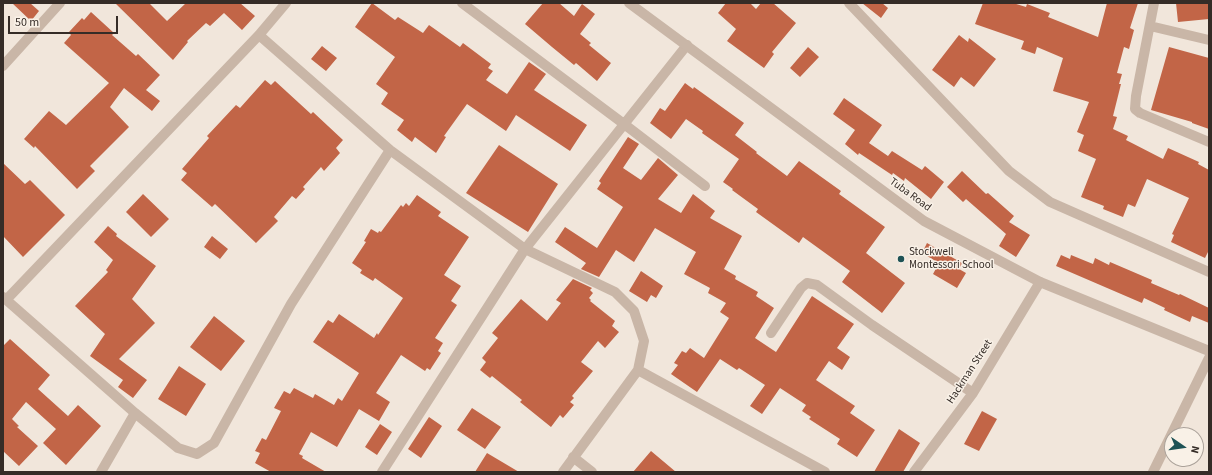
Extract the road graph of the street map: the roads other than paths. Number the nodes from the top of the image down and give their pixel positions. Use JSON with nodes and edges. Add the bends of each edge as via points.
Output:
{"nodes":[{"id":1,"x":60,"y":3,"type":"edge"},
{"id":2,"x":286,"y":3,"type":"edge"},
{"id":3,"x":462,"y":3,"type":"edge"},
{"id":4,"x":629,"y":3,"type":"edge"},
{"id":5,"x":849,"y":3,"type":"edge"},
{"id":6,"x":1154,"y":3,"type":"edge"},
{"id":7,"x":1150,"y":26,"type":"junction"},
{"id":8,"x":259,"y":36,"type":"junction"},
{"id":9,"x":1209,"y":40,"type":"edge"},
{"id":10,"x":687,"y":45,"type":"junction"},
{"id":11,"x":3,"y":66,"type":"edge"},
{"id":12,"x":624,"y":124,"type":"junction"},
{"id":13,"x":1209,"y":142,"type":"edge"},
{"id":14,"x":390,"y":150,"type":"junction"},
{"id":15,"x":705,"y":186,"type":"dead end"},
{"id":16,"x":525,"y":249,"type":"junction"},
{"id":17,"x":1209,"y":272,"type":"edge"},
{"id":18,"x":1040,"y":282,"type":"junction"},
{"id":19,"x":5,"y":299,"type":"edge"},
{"id":20,"x":771,"y":333,"type":"dead end"},
{"id":21,"x":1209,"y":351,"type":"edge"},
{"id":22,"x":1209,"y":358,"type":"edge"},
{"id":23,"x":638,"y":370,"type":"junction"},
{"id":24,"x":973,"y":393,"type":"junction"},
{"id":25,"x":135,"y":413,"type":"junction"},
{"id":26,"x":573,"y":457,"type":"junction"},
{"id":27,"x":102,"y":472,"type":"edge"},
{"id":28,"x":382,"y":472,"type":"edge"},
{"id":29,"x":563,"y":472,"type":"edge"},
{"id":30,"x":592,"y":472,"type":"edge"},
{"id":31,"x":825,"y":472,"type":"edge"},
{"id":32,"x":914,"y":472,"type":"edge"},
{"id":33,"x":1153,"y":472,"type":"edge"}],
"edges":[{"from":1,"to":11,"type":"street"},
{"from":2,"to":8,"type":"street"},
{"from":3,"to":12,"type":"street"},
{"from":4,"to":10,"type":"street","name":"Tuba Road"},
{"from":5,"to":17,"type":"street","via":[[1009,171],[1050,202]]},
{"from":6,"to":7,"type":"street"},
{"from":7,"to":9,"type":"street"},
{"from":7,"to":13,"type":"street","via":[[1135,109]]},
{"from":8,"to":14,"type":"street"},
{"from":8,"to":19,"type":"street"},
{"from":10,"to":12,"type":"street"},
{"from":10,"to":18,"type":"street","name":"Tuba Road","via":[[924,221]]},
{"from":12,"to":15,"type":"street"},
{"from":12,"to":16,"type":"street"},
{"from":14,"to":16,"type":"street"},
{"from":14,"to":25,"type":"street","via":[[291,304],[214,443],[197,454],[178,448]]},
{"from":16,"to":23,"type":"street","via":[[616,292],[634,311],[644,341]]},
{"from":16,"to":28,"type":"street"},
{"from":18,"to":21,"type":"street","name":"Tuba Road"},
{"from":18,"to":24,"type":"street","name":"Hackman Street"},
{"from":19,"to":25,"type":"street"},
{"from":20,"to":24,"type":"street","via":[[801,288],[807,283],[817,285]]},
{"from":22,"to":33,"type":"street"},
{"from":23,"to":26,"type":"street"},
{"from":23,"to":31,"type":"street"},
{"from":24,"to":32,"type":"street","name":"Hackman Street"},
{"from":25,"to":27,"type":"street"},
{"from":26,"to":29,"type":"street"},
{"from":26,"to":30,"type":"street"}]}
